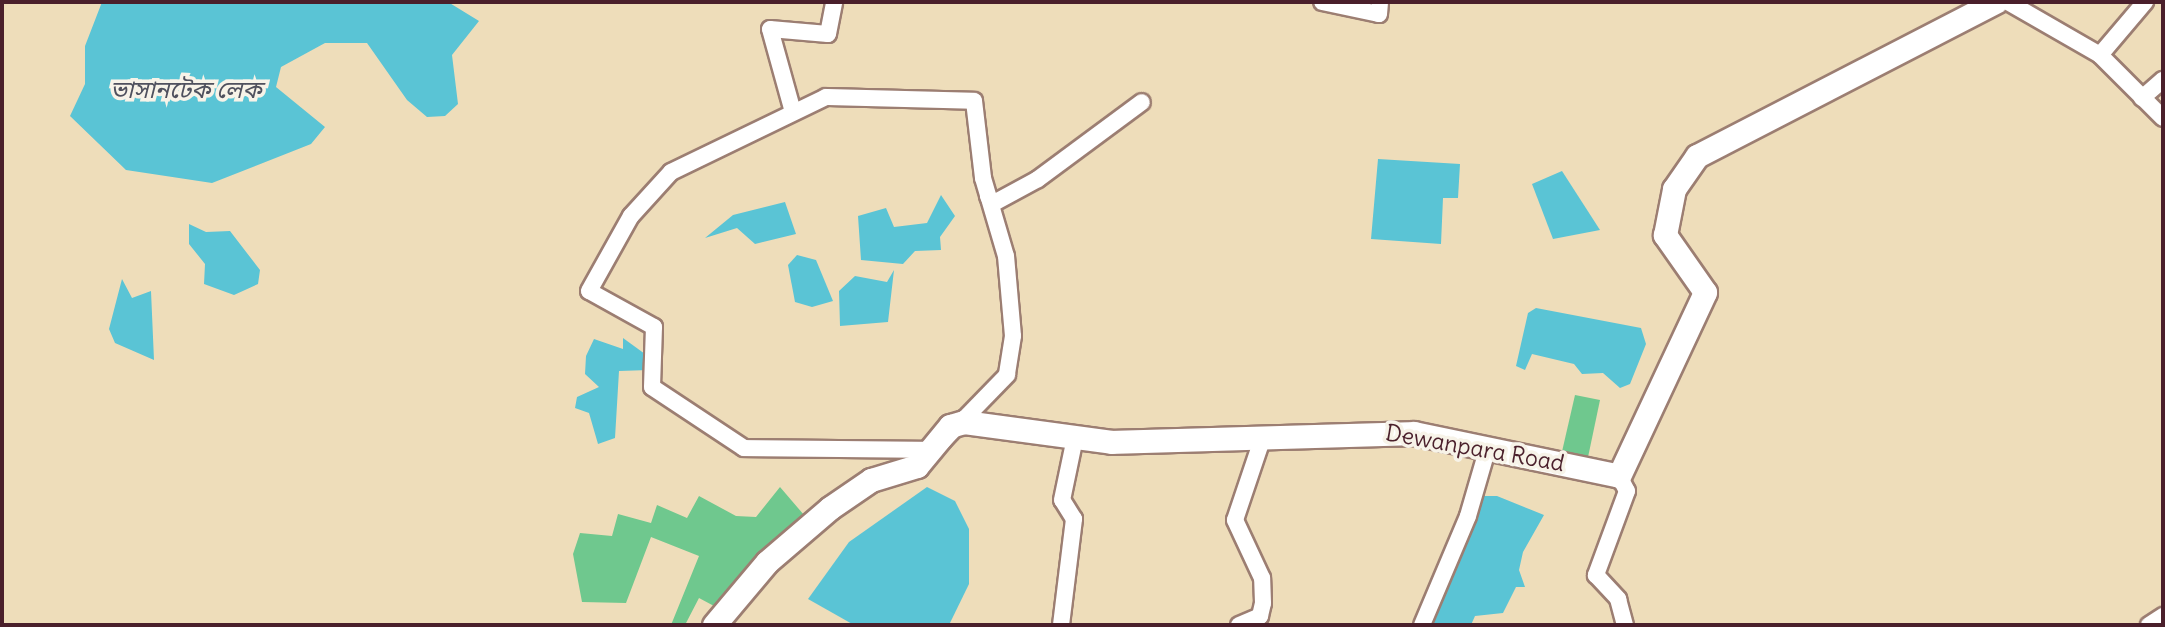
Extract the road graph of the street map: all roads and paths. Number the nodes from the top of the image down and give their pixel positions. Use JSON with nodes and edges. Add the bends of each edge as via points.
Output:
{"nodes":[{"id":1,"x":834,"y":2,"type":"edge"},
{"id":2,"x":1322,"y":2,"type":"edge"},
{"id":3,"x":1996,"y":2,"type":"edge"},
{"id":4,"x":2008,"y":2,"type":"edge"},
{"id":5,"x":2144,"y":2,"type":"edge"},
{"id":6,"x":1379,"y":8,"type":"edge"},
{"id":7,"x":2100,"y":55,"type":"junction"},
{"id":8,"x":2163,"y":80,"type":"edge"},
{"id":9,"x":2142,"y":98,"type":"junction"},
{"id":10,"x":1142,"y":102,"type":"dead end"},
{"id":11,"x":793,"y":112,"type":"junction"},
{"id":12,"x":2163,"y":118,"type":"edge"},
{"id":13,"x":987,"y":194,"type":"junction"},
{"id":14,"x":961,"y":422,"type":"junction"},
{"id":15,"x":1074,"y":439,"type":"junction"},
{"id":16,"x":1262,"y":440,"type":"junction"},
{"id":17,"x":1488,"y":447,"type":"junction"},
{"id":18,"x":934,"y":450,"type":"junction"},
{"id":19,"x":1619,"y":476,"type":"junction"},
{"id":20,"x":2163,"y":616,"type":"edge"},
{"id":21,"x":714,"y":625,"type":"edge"},
{"id":22,"x":1061,"y":625,"type":"edge"},
{"id":23,"x":1239,"y":625,"type":"edge"},
{"id":24,"x":1422,"y":625,"type":"edge"},
{"id":25,"x":1625,"y":625,"type":"edge"},
{"id":26,"x":2149,"y":625,"type":"edge"}],
"edges":[{"from":1,"to":11,"type":"street","via":[[828,34],[770,29]]},
{"from":2,"to":6,"type":"street"},
{"from":3,"to":19,"type":"street","via":[[1697,156],[1674,188],[1665,235],[1705,292]]},
{"from":4,"to":7,"type":"street"},
{"from":5,"to":7,"type":"street"},
{"from":7,"to":9,"type":"street"},
{"from":8,"to":9,"type":"street"},
{"from":9,"to":12,"type":"street"},
{"from":10,"to":13,"type":"street","via":[[1038,179],[992,204]]},
{"from":11,"to":13,"type":"street","via":[[826,97],[974,101]]},
{"from":11,"to":18,"type":"street","via":[[670,172],[631,216],[589,291],[654,327],[652,387],[744,448]]},
{"from":13,"to":14,"type":"street","via":[[1006,256],[1013,336],[1007,375]]},
{"from":14,"to":15,"type":"street","name":"Dewanpara Road"},
{"from":14,"to":18,"type":"street","via":[[950,426]]},
{"from":15,"to":16,"type":"street","name":"Dewanpara Road"},
{"from":15,"to":22,"type":"street","via":[[1062,499],[1074,519]]},
{"from":16,"to":17,"type":"street","name":"Dewanpara Road","via":[[1369,430]]},
{"from":16,"to":23,"type":"street","via":[[1235,520],[1262,578],[1264,603],[1260,616]]},
{"from":17,"to":19,"type":"street","name":"Dewanpara Road"},
{"from":17,"to":24,"type":"street","via":[[1468,516]]},
{"from":18,"to":21,"type":"street","via":[[917,466],[871,480],[830,508],[766,562]]},
{"from":19,"to":25,"type":"street","via":[[1627,491],[1596,575],[1618,599]]},
{"from":20,"to":26,"type":"street"}]}
